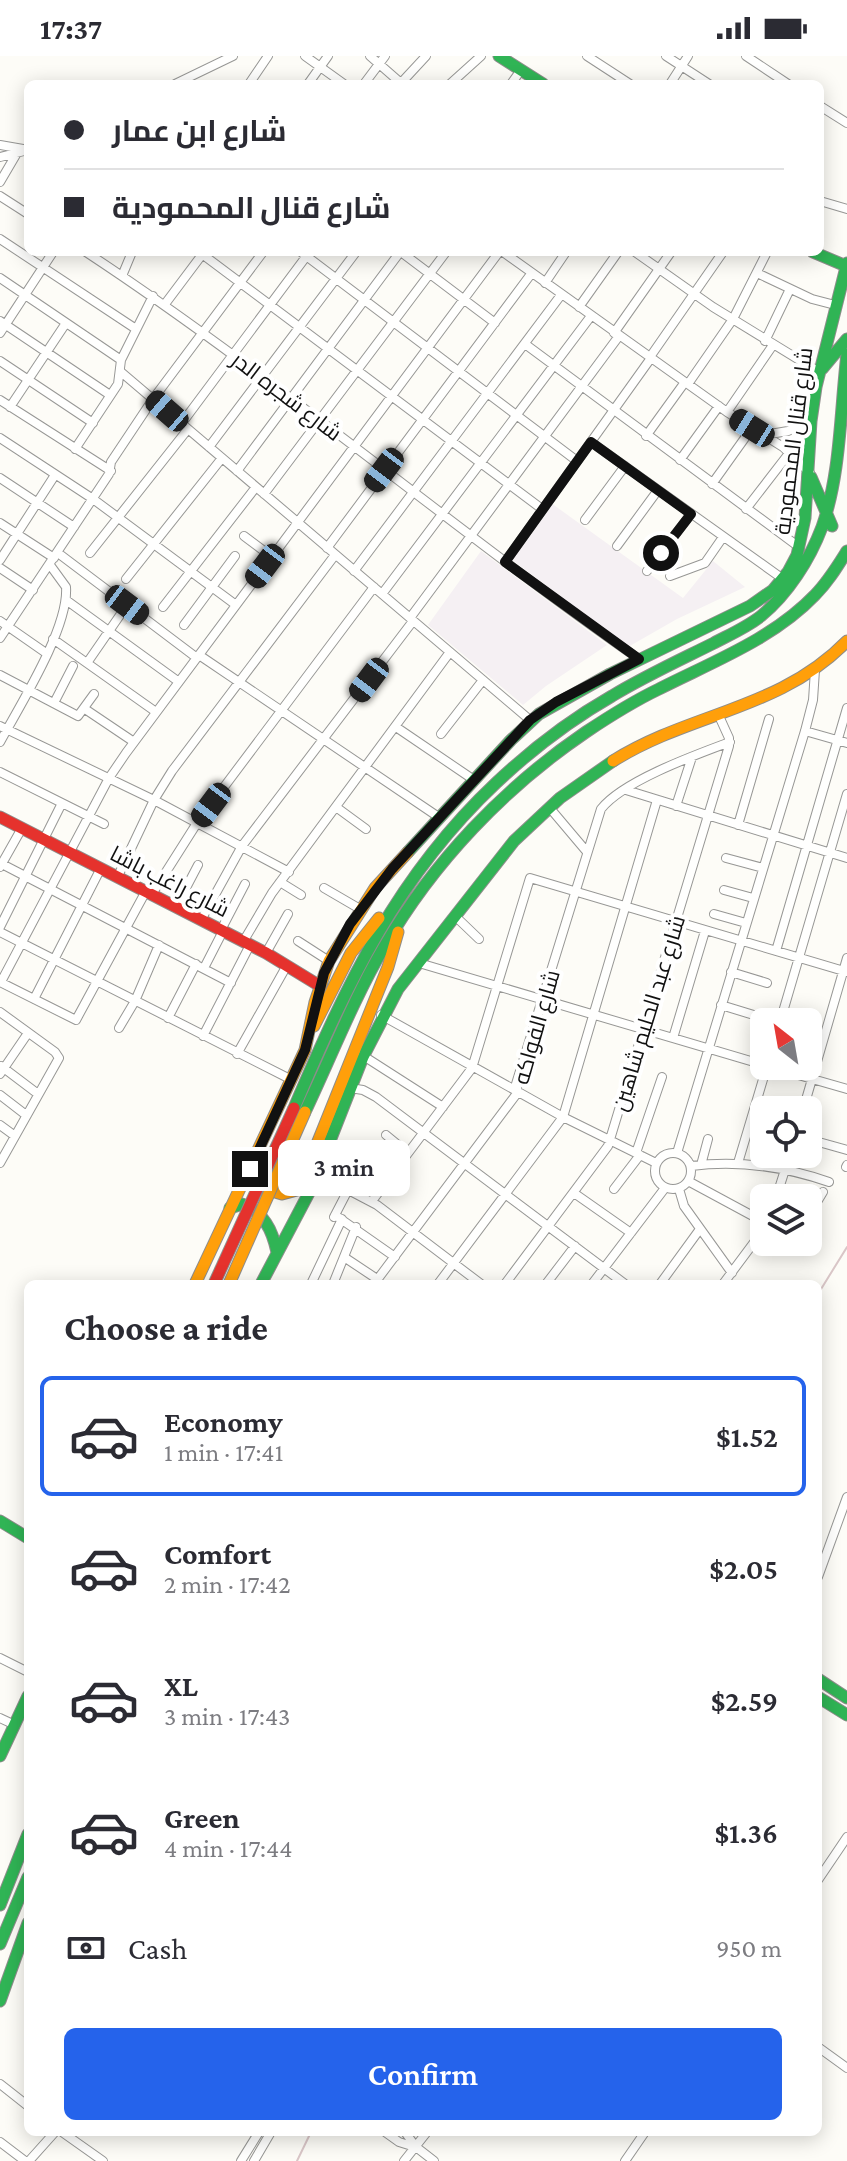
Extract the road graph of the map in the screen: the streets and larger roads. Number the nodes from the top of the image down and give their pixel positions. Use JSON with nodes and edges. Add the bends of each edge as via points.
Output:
{"nodes":[{"id":1,"x":233,"y":56,"type":"edge"},
{"id":2,"x":268,"y":56,"type":"edge"},
{"id":3,"x":305,"y":56,"type":"edge"},
{"id":4,"x":328,"y":56,"type":"edge"},
{"id":5,"x":370,"y":56,"type":"edge"},
{"id":6,"x":426,"y":56,"type":"edge"},
{"id":7,"x":481,"y":56,"type":"edge"},
{"id":8,"x":499,"y":56,"type":"edge"},
{"id":9,"x":587,"y":56,"type":"edge"},
{"id":10,"x":666,"y":56,"type":"edge"},
{"id":11,"x":688,"y":56,"type":"edge"},
{"id":12,"x":746,"y":56,"type":"edge"},
{"id":13,"x":382,"y":60,"type":"edge"},
{"id":14,"x":681,"y":66,"type":"junction"},
{"id":15,"x":320,"y":67,"type":"junction"},
{"id":16,"x":521,"y":70,"type":"junction"},
{"id":17,"x":184,"y":80,"type":"edge"},
{"id":18,"x":252,"y":80,"type":"edge"},
{"id":19,"x":311,"y":80,"type":"edge"},
{"id":20,"x":338,"y":80,"type":"edge"},
{"id":21,"x":367,"y":80,"type":"edge"},
{"id":22,"x":398,"y":80,"type":"edge"},
{"id":23,"x":405,"y":80,"type":"edge"},
{"id":24,"x":454,"y":80,"type":"edge"},
{"id":25,"x":514,"y":80,"type":"edge"},
{"id":26,"x":537,"y":80,"type":"edge"},
{"id":27,"x":624,"y":80,"type":"edge"},
{"id":28,"x":672,"y":80,"type":"edge"},
{"id":29,"x":703,"y":80,"type":"edge"},
{"id":30,"x":782,"y":80,"type":"edge"},
{"id":31,"x":824,"y":109,"type":"edge"},
{"id":32,"x":847,"y":123,"type":"edge"},
{"id":33,"x":0,"y":145,"type":"edge"},
{"id":34,"x":24,"y":149,"type":"edge"},
{"id":35,"x":24,"y":151,"type":"edge"},
{"id":36,"x":17,"y":153,"type":"junction"},
{"id":37,"x":0,"y":157,"type":"edge"},
{"id":38,"x":0,"y":182,"type":"edge"},
{"id":39,"x":0,"y":196,"type":"edge"},
{"id":40,"x":824,"y":202,"type":"edge"},
{"id":41,"x":847,"y":209,"type":"edge"},
{"id":42,"x":24,"y":211,"type":"edge"},
{"id":43,"x":0,"y":239,"type":"edge"},
{"id":44,"x":24,"y":254,"type":"edge"},
{"id":45,"x":27,"y":256,"type":"edge"},
{"id":46,"x":51,"y":256,"type":"edge"},
{"id":47,"x":93,"y":256,"type":"edge"},
{"id":48,"x":130,"y":256,"type":"edge"},
{"id":49,"x":201,"y":256,"type":"edge"},
{"id":50,"x":207,"y":256,"type":"edge"},
{"id":51,"x":260,"y":256,"type":"edge"},
{"id":52,"x":304,"y":256,"type":"edge"},
{"id":53,"x":309,"y":256,"type":"edge"},
{"id":54,"x":353,"y":256,"type":"edge"},
{"id":55,"x":397,"y":256,"type":"edge"},
{"id":56,"x":405,"y":256,"type":"edge"},
{"id":57,"x":443,"y":256,"type":"edge"},
{"id":58,"x":498,"y":256,"type":"edge"},
{"id":59,"x":517,"y":256,"type":"edge"},
{"id":60,"x":563,"y":256,"type":"edge"},
{"id":61,"x":615,"y":256,"type":"edge"},
{"id":62,"x":641,"y":256,"type":"edge"},
{"id":63,"x":668,"y":256,"type":"edge"},
{"id":64,"x":720,"y":256,"type":"edge"},
{"id":65,"x":765,"y":256,"type":"edge"},
{"id":66,"x":824,"y":256,"type":"edge"},
{"id":67,"x":846,"y":264,"type":"edge"},
{"id":68,"x":44,"y":267,"type":"junction"},
{"id":69,"x":659,"y":269,"type":"junction"},
{"id":70,"x":757,"y":273,"type":"junction"},
{"id":71,"x":430,"y":274,"type":"junction"},
{"id":72,"x":531,"y":274,"type":"junction"},
{"id":73,"x":122,"y":276,"type":"junction"},
{"id":74,"x":0,"y":278,"type":"edge"},
{"id":75,"x":336,"y":279,"type":"junction"},
{"id":76,"x":240,"y":283,"type":"junction"},
{"id":77,"x":545,"y":283,"type":"junction"},
{"id":78,"x":790,"y":289,"type":"junction"},
{"id":79,"x":694,"y":294,"type":"junction"},
{"id":80,"x":25,"y":295,"type":"junction"},
{"id":81,"x":561,"y":295,"type":"junction"},
{"id":82,"x":153,"y":296,"type":"junction"},
{"id":83,"x":464,"y":299,"type":"junction"},
{"id":84,"x":364,"y":300,"type":"junction"},
{"id":85,"x":165,"y":304,"type":"junction"},
{"id":86,"x":270,"y":305,"type":"junction"},
{"id":87,"x":835,"y":305,"type":"junction"},
{"id":88,"x":579,"y":307,"type":"junction"},
{"id":89,"x":591,"y":316,"type":"junction"},
{"id":90,"x":733,"y":319,"type":"junction"},
{"id":91,"x":394,"y":322,"type":"junction"},
{"id":92,"x":66,"y":323,"type":"junction"},
{"id":93,"x":495,"y":323,"type":"junction"},
{"id":94,"x":2,"y":326,"type":"edge"},
{"id":95,"x":299,"y":327,"type":"junction"},
{"id":96,"x":136,"y":329,"type":"junction"},
{"id":97,"x":203,"y":333,"type":"junction"},
{"id":98,"x":617,"y":334,"type":"junction"},
{"id":99,"x":847,"y":339,"type":"edge"},
{"id":100,"x":769,"y":343,"type":"junction"},
{"id":101,"x":525,"y":344,"type":"junction"},
{"id":102,"x":428,"y":348,"type":"junction"},
{"id":103,"x":328,"y":349,"type":"junction"},
{"id":104,"x":46,"y":352,"type":"junction"},
{"id":105,"x":847,"y":354,"type":"edge"},
{"id":106,"x":233,"y":355,"type":"junction"},
{"id":107,"x":650,"y":358,"type":"junction"},
{"id":108,"x":121,"y":360,"type":"junction"},
{"id":109,"x":0,"y":361,"type":"edge"},
{"id":110,"x":554,"y":366,"type":"junction"},
{"id":111,"x":357,"y":371,"type":"junction"},
{"id":112,"x":459,"y":371,"type":"junction"},
{"id":113,"x":121,"y":372,"type":"junction"},
{"id":114,"x":819,"y":372,"type":"junction"},
{"id":115,"x":261,"y":377,"type":"junction"},
{"id":116,"x":28,"y":380,"type":"junction"},
{"id":117,"x":686,"y":383,"type":"junction"},
{"id":118,"x":581,"y":387,"type":"junction"},
{"id":119,"x":487,"y":393,"type":"junction"},
{"id":120,"x":110,"y":395,"type":"junction"},
{"id":121,"x":392,"y":397,"type":"junction"},
{"id":122,"x":153,"y":399,"type":"junction"},
{"id":123,"x":291,"y":399,"type":"junction"},
{"id":124,"x":0,"y":400,"type":"edge"},
{"id":125,"x":10,"y":407,"type":"junction"},
{"id":126,"x":723,"y":409,"type":"junction"},
{"id":127,"x":613,"y":411,"type":"junction"},
{"id":128,"x":517,"y":415,"type":"junction"},
{"id":129,"x":423,"y":419,"type":"junction"},
{"id":130,"x":319,"y":421,"type":"junction"},
{"id":131,"x":811,"y":421,"type":"junction"},
{"id":132,"x":93,"y":423,"type":"junction"},
{"id":133,"x":185,"y":426,"type":"junction"},
{"id":134,"x":752,"y":428,"type":"junction"},
{"id":135,"x":763,"y":435,"type":"junction"},
{"id":136,"x":545,"y":436,"type":"junction"},
{"id":137,"x":646,"y":436,"type":"junction"},
{"id":138,"x":0,"y":438,"type":"edge"},
{"id":139,"x":451,"y":441,"type":"junction"},
{"id":140,"x":591,"y":442,"type":"junction"},
{"id":141,"x":209,"y":447,"type":"junction"},
{"id":142,"x":354,"y":448,"type":"junction"},
{"id":143,"x":75,"y":449,"type":"junction"},
{"id":144,"x":790,"y":452,"type":"junction"},
{"id":145,"x":222,"y":458,"type":"junction"},
{"id":146,"x":680,"y":460,"type":"junction"},
{"id":147,"x":577,"y":461,"type":"junction"},
{"id":148,"x":845,"y":461,"type":"edge"},
{"id":149,"x":481,"y":463,"type":"junction"},
{"id":150,"x":625,"y":466,"type":"junction"},
{"id":151,"x":384,"y":470,"type":"junction"},
{"id":152,"x":111,"y":471,"type":"junction"},
{"id":153,"x":237,"y":471,"type":"junction"},
{"id":154,"x":810,"y":473,"type":"junction"},
{"id":155,"x":55,"y":475,"type":"junction"},
{"id":156,"x":0,"y":478,"type":"edge"},
{"id":157,"x":509,"y":484,"type":"junction"},
{"id":158,"x":712,"y":484,"type":"junction"},
{"id":159,"x":256,"y":487,"type":"junction"},
{"id":160,"x":658,"y":490,"type":"junction"},
{"id":161,"x":413,"y":492,"type":"junction"},
{"id":162,"x":264,"y":494,"type":"junction"},
{"id":163,"x":93,"y":499,"type":"junction"},
{"id":164,"x":37,"y":503,"type":"junction"},
{"id":165,"x":542,"y":509,"type":"junction"},
{"id":166,"x":746,"y":509,"type":"junction"},
{"id":167,"x":442,"y":514,"type":"junction"},
{"id":168,"x":691,"y":514,"type":"junction"},
{"id":169,"x":117,"y":518,"type":"junction"},
{"id":170,"x":585,"y":520,"type":"dead end"},
{"id":171,"x":0,"y":523,"type":"edge"},
{"id":172,"x":298,"y":523,"type":"junction"},
{"id":173,"x":832,"y":526,"type":"junction"},
{"id":174,"x":74,"y":527,"type":"junction"},
{"id":175,"x":17,"y":534,"type":"junction"},
{"id":176,"x":244,"y":536,"type":"dead end"},
{"id":177,"x":471,"y":536,"type":"junction"},
{"id":178,"x":723,"y":537,"type":"junction"},
{"id":179,"x":152,"y":544,"type":"junction"},
{"id":180,"x":617,"y":546,"type":"dead end"},
{"id":181,"x":799,"y":547,"type":"junction"},
{"id":182,"x":327,"y":548,"type":"junction"},
{"id":183,"x":847,"y":551,"type":"edge"},
{"id":184,"x":90,"y":553,"type":"dead end"},
{"id":185,"x":335,"y":555,"type":"junction"},
{"id":186,"x":235,"y":556,"type":"dead end"},
{"id":187,"x":272,"y":557,"type":"junction"},
{"id":188,"x":54,"y":559,"type":"junction"},
{"id":189,"x":0,"y":560,"type":"edge"},
{"id":190,"x":505,"y":562,"type":"junction"},
{"id":191,"x":0,"y":568,"type":"edge"},
{"id":192,"x":354,"y":571,"type":"junction"},
{"id":193,"x":647,"y":571,"type":"dead end"},
{"id":194,"x":190,"y":572,"type":"junction"},
{"id":195,"x":670,"y":576,"type":"dead end"},
{"id":196,"x":126,"y":579,"type":"dead end"},
{"id":197,"x":783,"y":579,"type":"junction"},
{"id":198,"x":374,"y":587,"type":"junction"},
{"id":199,"x":212,"y":588,"type":"junction"},
{"id":200,"x":33,"y":590,"type":"junction"},
{"id":201,"x":382,"y":594,"type":"junction"},
{"id":202,"x":66,"y":600,"type":"junction"},
{"id":203,"x":127,"y":605,"type":"junction"},
{"id":204,"x":236,"y":605,"type":"junction"},
{"id":205,"x":163,"y":607,"type":"dead end"},
{"id":206,"x":412,"y":620,"type":"junction"},
{"id":207,"x":4,"y":624,"type":"edge"},
{"id":208,"x":184,"y":625,"type":"dead end"},
{"id":209,"x":109,"y":631,"type":"junction"},
{"id":210,"x":0,"y":638,"type":"edge"},
{"id":211,"x":53,"y":639,"type":"junction"},
{"id":212,"x":844,"y":649,"type":"edge"},
{"id":213,"x":450,"y":652,"type":"junction"},
{"id":214,"x":46,"y":653,"type":"junction"},
{"id":215,"x":198,"y":656,"type":"junction"},
{"id":216,"x":639,"y":659,"type":"junction"},
{"id":217,"x":87,"y":663,"type":"junction"},
{"id":218,"x":73,"y":666,"type":"dead end"},
{"id":219,"x":815,"y":670,"type":"junction"},
{"id":220,"x":0,"y":675,"type":"edge"},
{"id":221,"x":483,"y":680,"type":"junction"},
{"id":222,"x":239,"y":681,"type":"junction"},
{"id":223,"x":179,"y":682,"type":"junction"},
{"id":224,"x":28,"y":689,"type":"junction"},
{"id":225,"x":94,"y":694,"type":"dead end"},
{"id":226,"x":54,"y":703,"type":"junction"},
{"id":227,"x":847,"y":708,"type":"edge"},
{"id":228,"x":85,"y":709,"type":"junction"},
{"id":229,"x":282,"y":710,"type":"junction"},
{"id":230,"x":156,"y":712,"type":"junction"},
{"id":231,"x":719,"y":716,"type":"junction"},
{"id":232,"x":769,"y":719,"type":"dead end"},
{"id":233,"x":530,"y":720,"type":"junction"},
{"id":234,"x":4,"y":727,"type":"edge"},
{"id":235,"x":396,"y":727,"type":"junction"},
{"id":236,"x":805,"y":731,"type":"junction"},
{"id":237,"x":441,"y":734,"type":"dead end"},
{"id":238,"x":324,"y":738,"type":"junction"},
{"id":239,"x":837,"y":740,"type":"junction"},
{"id":240,"x":0,"y":742,"type":"edge"},
{"id":241,"x":134,"y":742,"type":"junction"},
{"id":242,"x":730,"y":742,"type":"junction"},
{"id":243,"x":847,"y":743,"type":"edge"},
{"id":244,"x":692,"y":757,"type":"junction"},
{"id":245,"x":366,"y":766,"type":"junction"},
{"id":246,"x":0,"y":772,"type":"edge"},
{"id":247,"x":109,"y":778,"type":"junction"},
{"id":248,"x":474,"y":780,"type":"junction"},
{"id":249,"x":626,"y":790,"type":"junction"},
{"id":250,"x":847,"y":794,"type":"edge"},
{"id":251,"x":154,"y":800,"type":"junction"},
{"id":252,"x":657,"y":800,"type":"junction"},
{"id":253,"x":62,"y":803,"type":"junction"},
{"id":254,"x":676,"y":806,"type":"junction"},
{"id":255,"x":336,"y":807,"type":"junction"},
{"id":256,"x":549,"y":807,"type":"junction"},
{"id":257,"x":708,"y":816,"type":"junction"},
{"id":258,"x":0,"y":817,"type":"edge"},
{"id":259,"x":89,"y":817,"type":"junction"},
{"id":260,"x":440,"y":818,"type":"junction"},
{"id":261,"x":197,"y":823,"type":"junction"},
{"id":262,"x":104,"y":824,"type":"dead end"},
{"id":263,"x":738,"y":825,"type":"junction"},
{"id":264,"x":22,"y":828,"type":"junction"},
{"id":265,"x":366,"y":829,"type":"dead end"},
{"id":266,"x":773,"y":836,"type":"junction"},
{"id":267,"x":46,"y":840,"type":"junction"},
{"id":268,"x":806,"y":845,"type":"junction"},
{"id":269,"x":242,"y":846,"type":"junction"},
{"id":270,"x":70,"y":852,"type":"junction"},
{"id":271,"x":587,"y":852,"type":"junction"},
{"id":272,"x":830,"y":852,"type":"junction"},
{"id":273,"x":726,"y":858,"type":"dead end"},
{"id":274,"x":847,"y":858,"type":"edge"},
{"id":275,"x":1,"y":865,"type":"edge"},
{"id":276,"x":198,"y":865,"type":"dead end"},
{"id":277,"x":101,"y":868,"type":"junction"},
{"id":278,"x":763,"y":868,"type":"junction"},
{"id":279,"x":289,"y":872,"type":"junction"},
{"id":280,"x":118,"y":876,"type":"junction"},
{"id":281,"x":26,"y":877,"type":"junction"},
{"id":282,"x":280,"y":882,"type":"junction"},
{"id":283,"x":245,"y":884,"type":"dead end"},
{"id":284,"x":324,"y":888,"type":"dead end"},
{"id":285,"x":50,"y":889,"type":"junction"},
{"id":286,"x":724,"y":890,"type":"dead end"},
{"id":287,"x":149,"y":893,"type":"junction"},
{"id":288,"x":575,"y":893,"type":"junction"},
{"id":289,"x":301,"y":895,"type":"dead end"},
{"id":290,"x":753,"y":898,"type":"junction"},
{"id":291,"x":82,"y":905,"type":"junction"},
{"id":292,"x":176,"y":907,"type":"junction"},
{"id":293,"x":625,"y":907,"type":"junction"},
{"id":294,"x":360,"y":909,"type":"junction"},
{"id":295,"x":390,"y":911,"type":"junction"},
{"id":296,"x":288,"y":914,"type":"dead end"},
{"id":297,"x":714,"y":914,"type":"dead end"},
{"id":298,"x":455,"y":916,"type":"junction"},
{"id":299,"x":201,"y":920,"type":"junction"},
{"id":300,"x":676,"y":922,"type":"junction"},
{"id":301,"x":400,"y":923,"type":"junction"},
{"id":302,"x":746,"y":923,"type":"junction"},
{"id":303,"x":126,"y":927,"type":"junction"},
{"id":304,"x":0,"y":930,"type":"edge"},
{"id":305,"x":222,"y":930,"type":"junction"},
{"id":306,"x":705,"y":931,"type":"junction"},
{"id":307,"x":479,"y":939,"type":"dead end"},
{"id":308,"x":298,"y":941,"type":"dead end"},
{"id":309,"x":741,"y":941,"type":"junction"},
{"id":310,"x":22,"y":943,"type":"junction"},
{"id":311,"x":247,"y":943,"type":"junction"},
{"id":312,"x":159,"y":945,"type":"junction"},
{"id":313,"x":776,"y":951,"type":"junction"},
{"id":314,"x":266,"y":953,"type":"junction"},
{"id":315,"x":799,"y":958,"type":"junction"},
{"id":316,"x":847,"y":958,"type":"edge"},
{"id":317,"x":54,"y":960,"type":"junction"},
{"id":318,"x":329,"y":961,"type":"junction"},
{"id":319,"x":419,"y":963,"type":"junction"},
{"id":320,"x":200,"y":966,"type":"junction"},
{"id":321,"x":286,"y":967,"type":"junction"},
{"id":322,"x":845,"y":971,"type":"edge"},
{"id":323,"x":731,"y":972,"type":"junction"},
{"id":324,"x":0,"y":982,"type":"edge"},
{"id":325,"x":97,"y":982,"type":"junction"},
{"id":326,"x":231,"y":983,"type":"junction"},
{"id":327,"x":767,"y":983,"type":"dead end"},
{"id":328,"x":320,"y":986,"type":"junction"},
{"id":329,"x":496,"y":986,"type":"junction"},
{"id":330,"x":34,"y":999,"type":"junction"},
{"id":331,"x":543,"y":999,"type":"junction"},
{"id":332,"x":135,"y":1001,"type":"junction"},
{"id":333,"x":721,"y":1005,"type":"junction"},
{"id":334,"x":784,"y":1008,"type":"edge"},
{"id":335,"x":0,"y":1012,"type":"edge"},
{"id":336,"x":750,"y":1014,"type":"edge"},
{"id":337,"x":381,"y":1015,"type":"junction"},
{"id":338,"x":593,"y":1015,"type":"junction"},
{"id":339,"x":168,"y":1018,"type":"junction"},
{"id":340,"x":119,"y":1028,"type":"dead end"},
{"id":341,"x":643,"y":1030,"type":"junction"},
{"id":342,"x":28,"y":1033,"type":"junction"},
{"id":343,"x":310,"y":1035,"type":"junction"},
{"id":344,"x":203,"y":1036,"type":"junction"},
{"id":345,"x":673,"y":1038,"type":"junction"},
{"id":346,"x":822,"y":1046,"type":"edge"},
{"id":347,"x":708,"y":1049,"type":"junction"},
{"id":348,"x":237,"y":1054,"type":"junction"},
{"id":349,"x":362,"y":1055,"type":"junction"},
{"id":350,"x":750,"y":1061,"type":"edge"},
{"id":351,"x":472,"y":1068,"type":"junction"},
{"id":352,"x":1,"y":1069,"type":"edge"},
{"id":353,"x":662,"y":1077,"type":"dead end"},
{"id":354,"x":292,"y":1080,"type":"junction"},
{"id":355,"x":762,"y":1080,"type":"edge"},
{"id":356,"x":816,"y":1080,"type":"edge"},
{"id":357,"x":350,"y":1088,"type":"junction"},
{"id":358,"x":847,"y":1089,"type":"edge"},
{"id":359,"x":518,"y":1092,"type":"junction"},
{"id":360,"x":38,"y":1094,"type":"junction"},
{"id":361,"x":0,"y":1095,"type":"edge"},
{"id":362,"x":443,"y":1107,"type":"junction"},
{"id":363,"x":300,"y":1110,"type":"junction"},
{"id":364,"x":26,"y":1115,"type":"junction"},
{"id":365,"x":563,"y":1117,"type":"junction"},
{"id":366,"x":0,"y":1125,"type":"edge"},
{"id":367,"x":424,"y":1133,"type":"junction"},
{"id":368,"x":386,"y":1135,"type":"dead end"},
{"id":369,"x":15,"y":1136,"type":"junction"},
{"id":370,"x":708,"y":1139,"type":"dead end"},
{"id":371,"x":609,"y":1140,"type":"junction"},
{"id":372,"x":822,"y":1143,"type":"edge"},
{"id":373,"x":847,"y":1150,"type":"edge"},
{"id":374,"x":408,"y":1153,"type":"junction"},
{"id":375,"x":677,"y":1153,"type":"junction"},
{"id":376,"x":638,"y":1154,"type":"junction"},
{"id":377,"x":0,"y":1163,"type":"edge"},
{"id":378,"x":465,"y":1163,"type":"junction"},
{"id":379,"x":656,"y":1163,"type":"junction"},
{"id":380,"x":738,"y":1163,"type":"junction"},
{"id":381,"x":701,"y":1165,"type":"junction"},
{"id":382,"x":691,"y":1166,"type":"junction"},
{"id":383,"x":250,"y":1169,"type":"junction"},
{"id":384,"x":785,"y":1169,"type":"junction"},
{"id":385,"x":318,"y":1174,"type":"junction"},
{"id":386,"x":688,"y":1181,"type":"junction"},
{"id":387,"x":829,"y":1182,"type":"dead end"},
{"id":388,"x":780,"y":1184,"type":"edge"},
{"id":389,"x":312,"y":1186,"type":"junction"},
{"id":390,"x":665,"y":1188,"type":"junction"},
{"id":391,"x":614,"y":1189,"type":"dead end"},
{"id":392,"x":679,"y":1189,"type":"junction"},
{"id":393,"x":348,"y":1190,"type":"junction"},
{"id":394,"x":574,"y":1193,"type":"junction"},
{"id":395,"x":506,"y":1194,"type":"junction"},
{"id":396,"x":372,"y":1201,"type":"junction"},
{"id":397,"x":230,"y":1208,"type":"junction"},
{"id":398,"x":750,"y":1214,"type":"edge"},
{"id":399,"x":337,"y":1217,"type":"junction"},
{"id":400,"x":549,"y":1226,"type":"junction"},
{"id":401,"x":356,"y":1227,"type":"junction"},
{"id":402,"x":700,"y":1229,"type":"junction"},
{"id":403,"x":413,"y":1233,"type":"junction"},
{"id":404,"x":631,"y":1233,"type":"junction"},
{"id":405,"x":575,"y":1246,"type":"junction"},
{"id":406,"x":750,"y":1248,"type":"edge"},
{"id":407,"x":277,"y":1252,"type":"junction"},
{"id":408,"x":344,"y":1257,"type":"junction"},
{"id":409,"x":395,"y":1257,"type":"junction"},
{"id":410,"x":453,"y":1263,"type":"junction"},
{"id":411,"x":604,"y":1268,"type":"junction"},
{"id":412,"x":732,"y":1273,"type":"junction"},
{"id":413,"x":197,"y":1280,"type":"edge"},
{"id":414,"x":216,"y":1280,"type":"edge"},
{"id":415,"x":231,"y":1280,"type":"edge"},
{"id":416,"x":263,"y":1280,"type":"edge"},
{"id":417,"x":313,"y":1280,"type":"edge"},
{"id":418,"x":335,"y":1280,"type":"edge"},
{"id":419,"x":373,"y":1280,"type":"edge"},
{"id":420,"x":378,"y":1280,"type":"edge"},
{"id":421,"x":441,"y":1280,"type":"edge"},
{"id":422,"x":476,"y":1280,"type":"edge"},
{"id":423,"x":508,"y":1280,"type":"edge"},
{"id":424,"x":549,"y":1280,"type":"edge"},
{"id":425,"x":595,"y":1280,"type":"edge"},
{"id":426,"x":620,"y":1280,"type":"edge"},
{"id":427,"x":663,"y":1280,"type":"edge"},
{"id":428,"x":726,"y":1280,"type":"edge"},
{"id":429,"x":847,"y":1497,"type":"edge"},
{"id":430,"x":0,"y":1521,"type":"edge"},
{"id":431,"x":24,"y":1536,"type":"edge"},
{"id":432,"x":822,"y":1566,"type":"edge"},
{"id":433,"x":0,"y":1658,"type":"edge"},
{"id":434,"x":24,"y":1670,"type":"edge"},
{"id":435,"x":822,"y":1682,"type":"edge"},
{"id":436,"x":847,"y":1698,"type":"edge"},
{"id":437,"x":822,"y":1699,"type":"edge"},
{"id":438,"x":24,"y":1705,"type":"edge"},
{"id":439,"x":847,"y":1715,"type":"edge"},
{"id":440,"x":0,"y":1718,"type":"edge"},
{"id":441,"x":15,"y":1725,"type":"junction"},
{"id":442,"x":0,"y":1756,"type":"edge"},
{"id":443,"x":847,"y":1837,"type":"edge"},
{"id":444,"x":24,"y":1844,"type":"edge"},
{"id":445,"x":822,"y":1874,"type":"edge"},
{"id":446,"x":24,"y":1887,"type":"edge"},
{"id":447,"x":0,"y":1905,"type":"edge"},
{"id":448,"x":24,"y":1934,"type":"edge"},
{"id":449,"x":0,"y":1944,"type":"edge"},
{"id":450,"x":0,"y":2001,"type":"edge"},
{"id":451,"x":822,"y":2050,"type":"edge"},
{"id":452,"x":847,"y":2068,"type":"edge"},
{"id":453,"x":0,"y":2084,"type":"edge"},
{"id":454,"x":24,"y":2103,"type":"edge"},
{"id":455,"x":51,"y":2136,"type":"edge"},
{"id":456,"x":68,"y":2136,"type":"edge"},
{"id":457,"x":257,"y":2136,"type":"edge"},
{"id":458,"x":269,"y":2136,"type":"edge"},
{"id":459,"x":391,"y":2136,"type":"edge"},
{"id":460,"x":408,"y":2136,"type":"edge"},
{"id":461,"x":424,"y":2136,"type":"edge"},
{"id":462,"x":642,"y":2136,"type":"edge"},
{"id":463,"x":0,"y":2142,"type":"edge"},
{"id":464,"x":416,"y":2147,"type":"junction"},
{"id":465,"x":90,"y":2152,"type":"junction"},
{"id":466,"x":27,"y":2161,"type":"edge"},
{"id":467,"x":84,"y":2161,"type":"edge"},
{"id":468,"x":103,"y":2161,"type":"edge"},
{"id":469,"x":241,"y":2161,"type":"edge"},
{"id":470,"x":254,"y":2161,"type":"edge"},
{"id":471,"x":404,"y":2161,"type":"edge"},
{"id":472,"x":434,"y":2161,"type":"edge"},
{"id":473,"x":625,"y":2161,"type":"edge"}],
"edges":[{"from":1,"to":17,"type":"street"},
{"from":2,"to":18,"type":"street"},
{"from":3,"to":15,"type":"street"},
{"from":4,"to":15,"type":"street"},
{"from":5,"to":13,"type":"street"},
{"from":6,"to":23,"type":"street"},
{"from":7,"to":24,"type":"street"},
{"from":8,"to":16,"type":"street"},
{"from":9,"to":27,"type":"street"},
{"from":10,"to":14,"type":"street"},
{"from":11,"to":14,"type":"street"},
{"from":12,"to":30,"type":"street"},
{"from":13,"to":21,"type":"street"},
{"from":13,"to":22,"type":"street"},
{"from":14,"to":28,"type":"street"},
{"from":14,"to":29,"type":"street"},
{"from":15,"to":19,"type":"street"},
{"from":15,"to":20,"type":"street"},
{"from":16,"to":25,"type":"street"},
{"from":16,"to":26,"type":"street"},
{"from":31,"to":32,"type":"street"},
{"from":33,"to":34,"type":"street"},
{"from":35,"to":36,"type":"street"},
{"from":36,"to":37,"type":"street"},
{"from":36,"to":38,"type":"street"},
{"from":39,"to":42,"type":"street"},
{"from":40,"to":41,"type":"street"},
{"from":43,"to":44,"type":"street"},
{"from":45,"to":68,"type":"street"},
{"from":46,"to":68,"type":"street"},
{"from":47,"to":73,"type":"street","name":"شارع شجره الدر"},
{"from":48,"to":73,"type":"street"},
{"from":49,"to":85,"type":"street"},
{"from":50,"to":76,"type":"street"},
{"from":51,"to":76,"type":"street"},
{"from":52,"to":86,"type":"street"},
{"from":53,"to":75,"type":"street"},
{"from":54,"to":75,"type":"street"},
{"from":55,"to":84,"type":"street"},
{"from":56,"to":71,"type":"street"},
{"from":57,"to":71,"type":"street"},
{"from":58,"to":83,"type":"street"},
{"from":59,"to":72,"type":"street"},
{"from":60,"to":77,"type":"street"},
{"from":61,"to":88,"type":"street"},
{"from":62,"to":69,"type":"street"},
{"from":63,"to":69,"type":"street"},
{"from":64,"to":79,"type":"street"},
{"from":65,"to":70,"type":"street"},
{"from":66,"to":67,"type":"street"},
{"from":67,"to":87,"type":"street","name":"شارع قنال المحمودية"},
{"from":68,"to":80,"type":"street"},
{"from":68,"to":96,"type":"street"},
{"from":69,"to":79,"type":"street"},
{"from":69,"to":98,"type":"street"},
{"from":70,"to":78,"type":"street"},
{"from":70,"to":90,"type":"street"},
{"from":71,"to":83,"type":"street"},
{"from":71,"to":91,"type":"street"},
{"from":72,"to":77,"type":"street"},
{"from":72,"to":93,"type":"street"},
{"from":73,"to":82,"type":"street","name":"شارع شجره الدر"},
{"from":74,"to":80,"type":"street"},
{"from":75,"to":84,"type":"street"},
{"from":75,"to":95,"type":"street"},
{"from":76,"to":86,"type":"street"},
{"from":76,"to":97,"type":"street"},
{"from":77,"to":81,"type":"street"},
{"from":78,"to":87,"type":"street"},
{"from":78,"to":100,"type":"street"},
{"from":79,"to":90,"type":"street"},
{"from":79,"to":107,"type":"street"},
{"from":80,"to":92,"type":"street"},
{"from":80,"to":94,"type":"street"},
{"from":81,"to":88,"type":"street"},
{"from":81,"to":101,"type":"street"},
{"from":82,"to":85,"type":"street","name":"شارع شجره الدر"},
{"from":82,"to":96,"type":"street"},
{"from":83,"to":93,"type":"street"},
{"from":83,"to":102,"type":"street"},
{"from":84,"to":91,"type":"street"},
{"from":84,"to":103,"type":"street"},
{"from":85,"to":97,"type":"street","name":"شارع شجره الدر"},
{"from":86,"to":95,"type":"street"},
{"from":86,"to":106,"type":"street"},
{"from":87,"to":114,"type":"street","name":"شارع قنال المحمودية"},
{"from":88,"to":89,"type":"street"},
{"from":89,"to":98,"type":"street"},
{"from":89,"to":110,"type":"street"},
{"from":90,"to":100,"type":"street"},
{"from":90,"to":117,"type":"street"},
{"from":91,"to":102,"type":"street"},
{"from":91,"to":111,"type":"street"},
{"from":92,"to":104,"type":"street"},
{"from":92,"to":108,"type":"street"},
{"from":93,"to":112,"type":"street"},
{"from":94,"to":104,"type":"street"},
{"from":95,"to":103,"type":"street"},
{"from":95,"to":115,"type":"street"},
{"from":96,"to":108,"type":"street"},
{"from":97,"to":106,"type":"street","name":"شارع شجره الدر"},
{"from":97,"to":122,"type":"street"},
{"from":98,"to":107,"type":"street"},
{"from":98,"to":118,"type":"street"},
{"from":99,"to":114,"type":"street"},
{"from":100,"to":114,"type":"street"},
{"from":100,"to":126,"type":"street"},
{"from":101,"to":110,"type":"street"},
{"from":101,"to":119,"type":"street"},
{"from":102,"to":112,"type":"street"},
{"from":102,"to":121,"type":"street"},
{"from":103,"to":111,"type":"street"},
{"from":103,"to":123,"type":"street"},
{"from":104,"to":116,"type":"street"},
{"from":104,"to":120,"type":"street"},
{"from":105,"to":148,"type":"street","via":[[842,403]]},
{"from":106,"to":115,"type":"street","name":"شارع شجره الدر"},
{"from":106,"to":133,"type":"street"},
{"from":107,"to":117,"type":"street"},
{"from":107,"to":127,"type":"street"},
{"from":108,"to":113,"type":"street"},
{"from":109,"to":116,"type":"street"},
{"from":110,"to":118,"type":"street"},
{"from":110,"to":128,"type":"street"},
{"from":111,"to":121,"type":"street"},
{"from":111,"to":130,"type":"street"},
{"from":112,"to":119,"type":"street"},
{"from":112,"to":129,"type":"street"},
{"from":113,"to":120,"type":"street"},
{"from":113,"to":122,"type":"street"},
{"from":114,"to":131,"type":"street","name":"شارع قنال المحمودية"},
{"from":115,"to":123,"type":"street","name":"شارع شجره الدر"},
{"from":115,"to":141,"type":"street"},
{"from":116,"to":125,"type":"street"},
{"from":116,"to":132,"type":"street"},
{"from":117,"to":126,"type":"street"},
{"from":117,"to":137,"type":"street"},
{"from":118,"to":127,"type":"street"},
{"from":118,"to":136,"type":"street"},
{"from":119,"to":128,"type":"street"},
{"from":119,"to":139,"type":"street"},
{"from":120,"to":132,"type":"street"},
{"from":121,"to":129,"type":"street"},
{"from":121,"to":142,"type":"street"},
{"from":122,"to":133,"type":"street"},
{"from":122,"to":152,"type":"street","via":[[111,462]]},
{"from":123,"to":130,"type":"street","name":"شارع شجره الدر"},
{"from":123,"to":153,"type":"street"},
{"from":124,"to":125,"type":"street"},
{"from":125,"to":143,"type":"street"},
{"from":126,"to":134,"type":"street"},
{"from":126,"to":146,"type":"street"},
{"from":127,"to":137,"type":"street"},
{"from":127,"to":140,"type":"street"},
{"from":128,"to":136,"type":"street"},
{"from":128,"to":149,"type":"street"},
{"from":129,"to":139,"type":"street"},
{"from":129,"to":151,"type":"street"},
{"from":130,"to":142,"type":"street","name":"شارع شجره الدر"},
{"from":130,"to":162,"type":"street"},
{"from":131,"to":135,"type":"street"},
{"from":131,"to":154,"type":"street","name":"شارع قنال المحمودية"},
{"from":132,"to":143,"type":"street"},
{"from":133,"to":141,"type":"street"},
{"from":133,"to":169,"type":"street"},
{"from":134,"to":135,"type":"street"},
{"from":134,"to":158,"type":"street"},
{"from":135,"to":144,"type":"street"},
{"from":136,"to":147,"type":"street"},
{"from":136,"to":157,"type":"street"},
{"from":137,"to":146,"type":"street"},
{"from":138,"to":155,"type":"street"},
{"from":139,"to":149,"type":"street"},
{"from":139,"to":161,"type":"street"},
{"from":140,"to":147,"type":"street"},
{"from":140,"to":150,"type":"street"},
{"from":141,"to":145,"type":"street"},
{"from":142,"to":151,"type":"street","name":"شارع شجره الدر"},
{"from":142,"to":172,"type":"street"},
{"from":143,"to":152,"type":"street"},
{"from":144,"to":154,"type":"street"},
{"from":144,"to":166,"type":"street"},
{"from":145,"to":153,"type":"street"},
{"from":145,"to":179,"type":"street"},
{"from":146,"to":158,"type":"street"},
{"from":147,"to":165,"type":"street"},
{"from":148,"to":173,"type":"street"},
{"from":149,"to":157,"type":"street"},
{"from":149,"to":167,"type":"street"},
{"from":150,"to":160,"type":"street"},
{"from":150,"to":170,"type":"street"},
{"from":151,"to":161,"type":"street","name":"شارع شجره الدر"},
{"from":151,"to":182,"type":"street"},
{"from":152,"to":163,"type":"street"},
{"from":153,"to":159,"type":"street"},
{"from":154,"to":173,"type":"street"},
{"from":154,"to":181,"type":"street","name":"شارع قنال المحمودية"},
{"from":155,"to":163,"type":"street"},
{"from":155,"to":164,"type":"street"},
{"from":156,"to":164,"type":"street"},
{"from":157,"to":165,"type":"street"},
{"from":157,"to":177,"type":"street"},
{"from":158,"to":166,"type":"street"},
{"from":159,"to":162,"type":"street"},
{"from":159,"to":194,"type":"street"},
{"from":160,"to":168,"type":"street"},
{"from":160,"to":180,"type":"street"},
{"from":161,"to":167,"type":"street","name":"شارع شجره الدر"},
{"from":161,"to":192,"type":"street"},
{"from":162,"to":172,"type":"street"},
{"from":163,"to":169,"type":"street"},
{"from":163,"to":174,"type":"street"},
{"from":164,"to":174,"type":"street"},
{"from":164,"to":175,"type":"street"},
{"from":165,"to":190,"type":"street"},
{"from":166,"to":181,"type":"street"},
{"from":167,"to":177,"type":"street","name":"شارع شجره الدر"},
{"from":167,"to":201,"type":"street"},
{"from":168,"to":178,"type":"street"},
{"from":168,"to":193,"type":"street"},
{"from":169,"to":179,"type":"street"},
{"from":169,"to":184,"type":"street"},
{"from":171,"to":175,"type":"street"},
{"from":172,"to":182,"type":"street"},
{"from":172,"to":187,"type":"street"},
{"from":173,"to":295,"type":"street","via":[[815,561],[777,605],[617,692],[514,767],[447,835]]},
{"from":174,"to":188,"type":"street"},
{"from":175,"to":188,"type":"street"},
{"from":175,"to":189,"type":"street"},
{"from":176,"to":187,"type":"street"},
{"from":177,"to":190,"type":"street","name":"شارع شجره الدر"},
{"from":177,"to":206,"type":"street"},
{"from":178,"to":195,"type":"street","via":[[705,563]]},
{"from":178,"to":197,"type":"street"},
{"from":179,"to":194,"type":"street"},
{"from":179,"to":196,"type":"street"},
{"from":181,"to":197,"type":"street","name":"شارع قنال المحمودية"},
{"from":182,"to":185,"type":"street"},
{"from":183,"to":301,"type":"street","via":[[823,587],[785,623],[627,706],[544,764],[460,845]]},
{"from":185,"to":192,"type":"street"},
{"from":185,"to":222,"type":"street"},
{"from":186,"to":199,"type":"street"},
{"from":187,"to":204,"type":"street"},
{"from":188,"to":200,"type":"street"},
{"from":188,"to":202,"type":"street"},
{"from":188,"to":203,"type":"street"},
{"from":190,"to":216,"type":"street","name":"شارع شجره الدر"},
{"from":191,"to":200,"type":"street"},
{"from":192,"to":198,"type":"street"},
{"from":194,"to":199,"type":"street"},
{"from":194,"to":205,"type":"street"},
{"from":197,"to":216,"type":"street","name":"شارع قنال المحمودية","via":[[750,606]]},
{"from":198,"to":201,"type":"street"},
{"from":198,"to":229,"type":"street"},
{"from":199,"to":204,"type":"street"},
{"from":199,"to":208,"type":"street"},
{"from":200,"to":207,"type":"street"},
{"from":201,"to":206,"type":"street"},
{"from":202,"to":209,"type":"street"},
{"from":202,"to":211,"type":"street"},
{"from":203,"to":209,"type":"street"},
{"from":203,"to":215,"type":"street"},
{"from":204,"to":215,"type":"street"},
{"from":206,"to":213,"type":"street"},
{"from":206,"to":238,"type":"street"},
{"from":207,"to":210,"type":"street"},
{"from":207,"to":214,"type":"street"},
{"from":209,"to":217,"type":"street"},
{"from":209,"to":223,"type":"street"},
{"from":211,"to":214,"type":"street"},
{"from":211,"to":217,"type":"street"},
{"from":212,"to":219,"type":"street"},
{"from":213,"to":221,"type":"street"},
{"from":213,"to":235,"type":"street"},
{"from":214,"to":224,"type":"street"},
{"from":215,"to":222,"type":"street"},
{"from":215,"to":223,"type":"street"},
{"from":216,"to":233,"type":"street","name":"شارع قنال المحمودية"},
{"from":217,"to":230,"type":"street"},
{"from":218,"to":226,"type":"street"},
{"from":219,"to":231,"type":"street"},
{"from":219,"to":236,"type":"street"},
{"from":220,"to":224,"type":"street"},
{"from":221,"to":233,"type":"street"},
{"from":221,"to":237,"type":"street"},
{"from":222,"to":229,"type":"street"},
{"from":222,"to":251,"type":"street"},
{"from":223,"to":230,"type":"street"},
{"from":224,"to":226,"type":"street"},
{"from":224,"to":234,"type":"street"},
{"from":225,"to":228,"type":"street"},
{"from":226,"to":228,"type":"street","via":[[79,716]]},
{"from":227,"to":239,"type":"street"},
{"from":228,"to":241,"type":"street"},
{"from":229,"to":238,"type":"street"},
{"from":229,"to":261,"type":"street"},
{"from":230,"to":241,"type":"street"},
{"from":231,"to":242,"type":"street"},
{"from":231,"to":256,"type":"street","via":[[645,742]]},
{"from":232,"to":263,"type":"street"},
{"from":233,"to":248,"type":"street","name":"شارع قنال المحمودية"},
{"from":234,"to":240,"type":"street"},
{"from":234,"to":247,"type":"street"},
{"from":235,"to":245,"type":"street"},
{"from":235,"to":248,"type":"street"},
{"from":236,"to":239,"type":"street"},
{"from":236,"to":266,"type":"street"},
{"from":238,"to":245,"type":"street"},
{"from":238,"to":269,"type":"street"},
{"from":239,"to":243,"type":"street"},
{"from":239,"to":268,"type":"street"},
{"from":241,"to":247,"type":"street"},
{"from":242,"to":244,"type":"street","name":"شارع الفواكه"},
{"from":242,"to":257,"type":"street","name":"شارع عبد الحليم شاهين"},
{"from":244,"to":249,"type":"street","name":"شارع الفواكه"},
{"from":244,"to":254,"type":"street"},
{"from":245,"to":255,"type":"street"},
{"from":245,"to":260,"type":"street"},
{"from":246,"to":253,"type":"street"},
{"from":247,"to":251,"type":"street"},
{"from":247,"to":259,"type":"street"},
{"from":248,"to":260,"type":"street","name":"شارع قنال المحمودية"},
{"from":249,"to":252,"type":"street"},
{"from":249,"to":271,"type":"street","name":"شارع الفواكه","via":[[601,809]]},
{"from":250,"to":272,"type":"street"},
{"from":251,"to":261,"type":"street"},
{"from":251,"to":280,"type":"street"},
{"from":252,"to":254,"type":"street"},
{"from":252,"to":293,"type":"street"},
{"from":253,"to":259,"type":"street"},
{"from":253,"to":267,"type":"street"},
{"from":254,"to":257,"type":"street"},
{"from":255,"to":265,"type":"street"},
{"from":255,"to":279,"type":"street"},
{"from":256,"to":271,"type":"street"},
{"from":256,"to":298,"type":"street"},
{"from":257,"to":263,"type":"street"},
{"from":257,"to":300,"type":"street","name":"شارع عبد الحليم شاهين"},
{"from":258,"to":264,"type":"street","name":"شارع راغب باشا"},
{"from":259,"to":262,"type":"street"},
{"from":259,"to":270,"type":"street"},
{"from":260,"to":294,"type":"street","name":"شارع قنال المحمودية"},
{"from":261,"to":269,"type":"street"},
{"from":261,"to":287,"type":"street"},
{"from":263,"to":266,"type":"street"},
{"from":264,"to":267,"type":"street","name":"شارع راغب باشا"},
{"from":264,"to":275,"type":"street"},
{"from":266,"to":268,"type":"street"},
{"from":266,"to":278,"type":"street"},
{"from":267,"to":270,"type":"street","name":"شارع راغب باشا"},
{"from":267,"to":281,"type":"street"},
{"from":268,"to":272,"type":"street"},
{"from":268,"to":313,"type":"street"},
{"from":269,"to":279,"type":"street"},
{"from":269,"to":299,"type":"street"},
{"from":270,"to":277,"type":"street","name":"شارع راغب باشا"},
{"from":270,"to":285,"type":"street"},
{"from":271,"to":288,"type":"street","name":"شارع الفواكه"},
{"from":272,"to":274,"type":"street"},
{"from":272,"to":315,"type":"street"},
{"from":273,"to":278,"type":"street"},
{"from":275,"to":281,"type":"street"},
{"from":276,"to":292,"type":"street"},
{"from":277,"to":280,"type":"street","name":"شارع راغب باشا"},
{"from":277,"to":291,"type":"street"},
{"from":278,"to":290,"type":"street"},
{"from":279,"to":282,"type":"street"},
{"from":280,"to":287,"type":"street","name":"شارع راغب باشا"},
{"from":281,"to":285,"type":"street"},
{"from":281,"to":304,"type":"street"},
{"from":282,"to":289,"type":"street"},
{"from":282,"to":311,"type":"street"},
{"from":283,"to":305,"type":"street"},
{"from":284,"to":294,"type":"street"},
{"from":285,"to":291,"type":"street"},
{"from":285,"to":310,"type":"street"},
{"from":286,"to":290,"type":"street"},
{"from":287,"to":292,"type":"street","name":"شارع راغب باشا"},
{"from":287,"to":303,"type":"street"},
{"from":288,"to":293,"type":"street"},
{"from":288,"to":329,"type":"street","via":[[531,878]]},
{"from":288,"to":331,"type":"street","name":"شارع الفواكه"},
{"from":290,"to":302,"type":"street"},
{"from":291,"to":303,"type":"street"},
{"from":291,"to":317,"type":"street"},
{"from":292,"to":299,"type":"street","name":"شارع راغب باشا"},
{"from":293,"to":300,"type":"street"},
{"from":293,"to":338,"type":"street"},
{"from":294,"to":318,"type":"street","name":"شارع قنال المحمودية"},
{"from":295,"to":343,"type":"street","via":[[359,941]]},
{"from":295,"to":363,"type":"street","via":[[360,963]]},
{"from":296,"to":314,"type":"street"},
{"from":297,"to":302,"type":"street"},
{"from":298,"to":307,"type":"street"},
{"from":298,"to":319,"type":"street"},
{"from":299,"to":305,"type":"street","name":"شارع راغب باشا"},
{"from":300,"to":306,"type":"street"},
{"from":300,"to":341,"type":"street","name":"شارع عبد الحليم شاهين"},
{"from":301,"to":363,"type":"street"},
{"from":301,"to":389,"type":"street","via":[[388,967],[313,1154]]},
{"from":302,"to":309,"type":"street"},
{"from":303,"to":312,"type":"street"},
{"from":303,"to":325,"type":"street"},
{"from":304,"to":310,"type":"street"},
{"from":305,"to":311,"type":"street","name":"شارع راغب باشا"},
{"from":305,"to":320,"type":"street"},
{"from":306,"to":309,"type":"street"},
{"from":306,"to":345,"type":"street"},
{"from":308,"to":318,"type":"street"},
{"from":309,"to":313,"type":"street"},
{"from":309,"to":323,"type":"street"},
{"from":310,"to":317,"type":"street"},
{"from":310,"to":324,"type":"street"},
{"from":311,"to":314,"type":"street","name":"شارع راغب باشا"},
{"from":311,"to":326,"type":"street"},
{"from":312,"to":320,"type":"street"},
{"from":312,"to":332,"type":"street"},
{"from":313,"to":315,"type":"street"},
{"from":314,"to":321,"type":"street","name":"شارع راغب باشا"},
{"from":315,"to":322,"type":"street"},
{"from":315,"to":334,"type":"street"},
{"from":316,"to":322,"type":"street"},
{"from":317,"to":325,"type":"street"},
{"from":317,"to":330,"type":"street"},
{"from":318,"to":328,"type":"street","name":"شارع قنال المحمودية"},
{"from":319,"to":329,"type":"street"},
{"from":319,"to":337,"type":"street"},
{"from":320,"to":326,"type":"street"},
{"from":320,"to":339,"type":"street"},
{"from":321,"to":328,"type":"street","name":"شارع راغب باشا"},
{"from":321,"to":348,"type":"street"},
{"from":322,"to":346,"type":"street"},
{"from":323,"to":327,"type":"street"},
{"from":323,"to":333,"type":"street"},
{"from":324,"to":330,"type":"street"},
{"from":325,"to":330,"type":"street","via":[[76,1019]]},
{"from":325,"to":332,"type":"street"},
{"from":326,"to":344,"type":"street"},
{"from":328,"to":343,"type":"street","name":"شارع قنال المحمودية"},
{"from":329,"to":331,"type":"street"},
{"from":329,"to":351,"type":"street"},
{"from":331,"to":338,"type":"street"},
{"from":331,"to":359,"type":"street","name":"شارع الفواكه","via":[[516,1084]]},
{"from":332,"to":339,"type":"street"},
{"from":332,"to":340,"type":"street"},
{"from":333,"to":336,"type":"street"},
{"from":333,"to":347,"type":"street"},
{"from":335,"to":342,"type":"street"},
{"from":337,"to":349,"type":"street"},
{"from":337,"to":351,"type":"street"},
{"from":338,"to":341,"type":"street"},
{"from":338,"to":365,"type":"street"},
{"from":339,"to":344,"type":"street"},
{"from":341,"to":345,"type":"street"},
{"from":341,"to":371,"type":"street","name":"شارع عبد الحليم شاهين"},
{"from":342,"to":352,"type":"street"},
{"from":342,"to":360,"type":"street","via":[[59,1058]]},
{"from":343,"to":354,"type":"street","name":"شارع قنال المحمودية"},
{"from":344,"to":348,"type":"street"},
{"from":345,"to":347,"type":"street"},
{"from":347,"to":350,"type":"street"},
{"from":347,"to":375,"type":"street"},
{"from":348,"to":354,"type":"street"},
{"from":349,"to":357,"type":"street"},
{"from":349,"to":362,"type":"street"},
{"from":351,"to":359,"type":"street"},
{"from":351,"to":362,"type":"street"},
{"from":352,"to":360,"type":"street"},
{"from":353,"to":376,"type":"street"},
{"from":354,"to":383,"type":"street","name":"شارع قنال المحمودية"},
{"from":355,"to":380,"type":"street"},
{"from":356,"to":358,"type":"street"},
{"from":357,"to":367,"type":"street","via":[[369,1093]]},
{"from":357,"to":385,"type":"street"},
{"from":359,"to":365,"type":"street"},
{"from":359,"to":378,"type":"street","name":"شارع الفواكه"},
{"from":360,"to":364,"type":"street"},
{"from":361,"to":364,"type":"street"},
{"from":362,"to":367,"type":"street"},
{"from":363,"to":414,"type":"street","bridge":true},
{"from":363,"to":415,"type":"street","bridge":true},
{"from":364,"to":369,"type":"street"},
{"from":365,"to":371,"type":"street"},
{"from":365,"to":395,"type":"street"},
{"from":366,"to":369,"type":"street"},
{"from":367,"to":374,"type":"street"},
{"from":367,"to":378,"type":"street"},
{"from":368,"to":374,"type":"street"},
{"from":369,"to":377,"type":"street"},
{"from":370,"to":381,"type":"street"},
{"from":371,"to":376,"type":"street"},
{"from":371,"to":394,"type":"street","name":"شارع عبد الحليم شاهين"},
{"from":372,"to":373,"type":"street"},
{"from":374,"to":396,"type":"street"},
{"from":375,"to":379,"type":"street"},
{"from":375,"to":382,"type":"street"},
{"from":376,"to":379,"type":"street"},
{"from":376,"to":391,"type":"street"},
{"from":378,"to":395,"type":"street"},
{"from":378,"to":403,"type":"street","name":"شارع الفواكه"},
{"from":379,"to":390,"type":"street","via":[[656,1178]]},
{"from":380,"to":381,"type":"street"},
{"from":380,"to":384,"type":"street"},
{"from":381,"to":382,"type":"street"},
{"from":382,"to":386,"type":"street"},
{"from":383,"to":389,"type":"street","via":[[256,1185],[275,1193]]},
{"from":383,"to":397,"type":"street","name":"شارع قنال المحمودية"},
{"from":384,"to":387,"type":"street"},
{"from":384,"to":388,"type":"street"},
{"from":385,"to":389,"type":"street"},
{"from":385,"to":393,"type":"street"},
{"from":386,"to":392,"type":"street"},
{"from":386,"to":398,"type":"street"},
{"from":389,"to":407,"type":"street"},
{"from":390,"to":392,"type":"street"},
{"from":390,"to":404,"type":"street"},
{"from":392,"to":402,"type":"street"},
{"from":393,"to":396,"type":"street"},
{"from":393,"to":399,"type":"street"},
{"from":394,"to":400,"type":"street","name":"شارع عبد الحليم شاهين"},
{"from":394,"to":404,"type":"street"},
{"from":395,"to":400,"type":"street"},
{"from":395,"to":410,"type":"street"},
{"from":396,"to":403,"type":"street"},
{"from":397,"to":407,"type":"street","via":[[242,1204],[262,1213]]},
{"from":397,"to":413,"type":"street","name":"شارع قنال المحمودية"},
{"from":399,"to":401,"type":"street"},
{"from":399,"to":417,"type":"street"},
{"from":400,"to":405,"type":"street"},
{"from":400,"to":423,"type":"street","name":"شارع عبد الحليم شاهين"},
{"from":401,"to":408,"type":"street"},
{"from":401,"to":409,"type":"street"},
{"from":402,"to":412,"type":"street"},
{"from":402,"to":427,"type":"street"},
{"from":403,"to":409,"type":"street","name":"شارع الفواكه"},
{"from":403,"to":410,"type":"street"},
{"from":404,"to":411,"type":"street"},
{"from":405,"to":411,"type":"street"},
{"from":405,"to":424,"type":"street"},
{"from":406,"to":412,"type":"street"},
{"from":407,"to":416,"type":"street"},
{"from":408,"to":418,"type":"street"},
{"from":408,"to":419,"type":"street"},
{"from":409,"to":420,"type":"street","name":"شارع الفواكه"},
{"from":410,"to":421,"type":"street"},
{"from":410,"to":422,"type":"street"},
{"from":411,"to":425,"type":"street"},
{"from":411,"to":426,"type":"street"},
{"from":412,"to":428,"type":"street"},
{"from":429,"to":432,"type":"street"},
{"from":430,"to":431,"type":"street"},
{"from":433,"to":434,"type":"street"},
{"from":435,"to":436,"type":"street"},
{"from":437,"to":439,"type":"street"},
{"from":438,"to":441,"type":"street"},
{"from":440,"to":441,"type":"street"},
{"from":441,"to":442,"type":"street"},
{"from":443,"to":445,"type":"street"},
{"from":444,"to":447,"type":"street"},
{"from":446,"to":449,"type":"street"},
{"from":448,"to":450,"type":"street"},
{"from":451,"to":452,"type":"street"},
{"from":453,"to":454,"type":"street"},
{"from":455,"to":466,"type":"street"},
{"from":456,"to":465,"type":"street"},
{"from":457,"to":469,"type":"street"},
{"from":458,"to":470,"type":"street"},
{"from":459,"to":464,"type":"street"},
{"from":460,"to":464,"type":"street"},
{"from":461,"to":464,"type":"street"},
{"from":462,"to":473,"type":"street"},
{"from":463,"to":466,"type":"street"},
{"from":464,"to":471,"type":"street"},
{"from":464,"to":472,"type":"street"},
{"from":465,"to":467,"type":"street"},
{"from":465,"to":468,"type":"street"}]}
